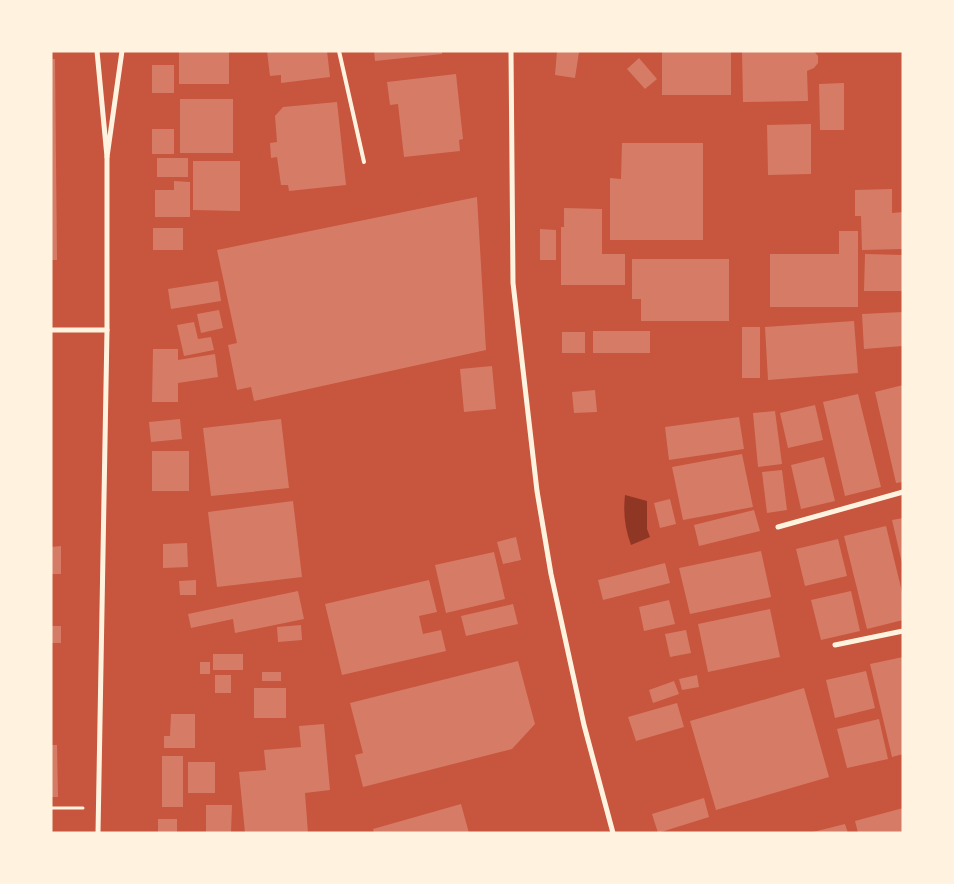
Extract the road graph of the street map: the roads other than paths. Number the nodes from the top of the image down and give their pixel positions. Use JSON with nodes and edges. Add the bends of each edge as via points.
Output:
{"nodes":[{"id":1,"x":97,"y":51,"type":"edge"},
{"id":2,"x":122,"y":51,"type":"edge"},
{"id":3,"x":339,"y":51,"type":"edge"},
{"id":4,"x":510,"y":51,"type":"edge"},
{"id":5,"x":107,"y":157,"type":"junction"},
{"id":6,"x":364,"y":162,"type":"dead end"},
{"id":7,"x":51,"y":330,"type":"edge"},
{"id":8,"x":107,"y":330,"type":"junction"},
{"id":9,"x":903,"y":492,"type":"edge"},
{"id":10,"x":778,"y":527,"type":"dead end"},
{"id":11,"x":903,"y":631,"type":"edge"},
{"id":12,"x":835,"y":645,"type":"dead end"},
{"id":13,"x":98,"y":833,"type":"edge"},
{"id":14,"x":612,"y":833,"type":"edge"}],
"edges":[{"from":1,"to":5,"type":"street"},
{"from":2,"to":5,"type":"street"},
{"from":3,"to":6,"type":"lane"},
{"from":4,"to":14,"type":"street","via":[[513,283],[537,491],[551,574],[582,716]]},
{"from":5,"to":8,"type":"street"},
{"from":7,"to":8,"type":"street"},
{"from":8,"to":13,"type":"street"},
{"from":9,"to":10,"type":"street"},
{"from":11,"to":12,"type":"street"}]}
